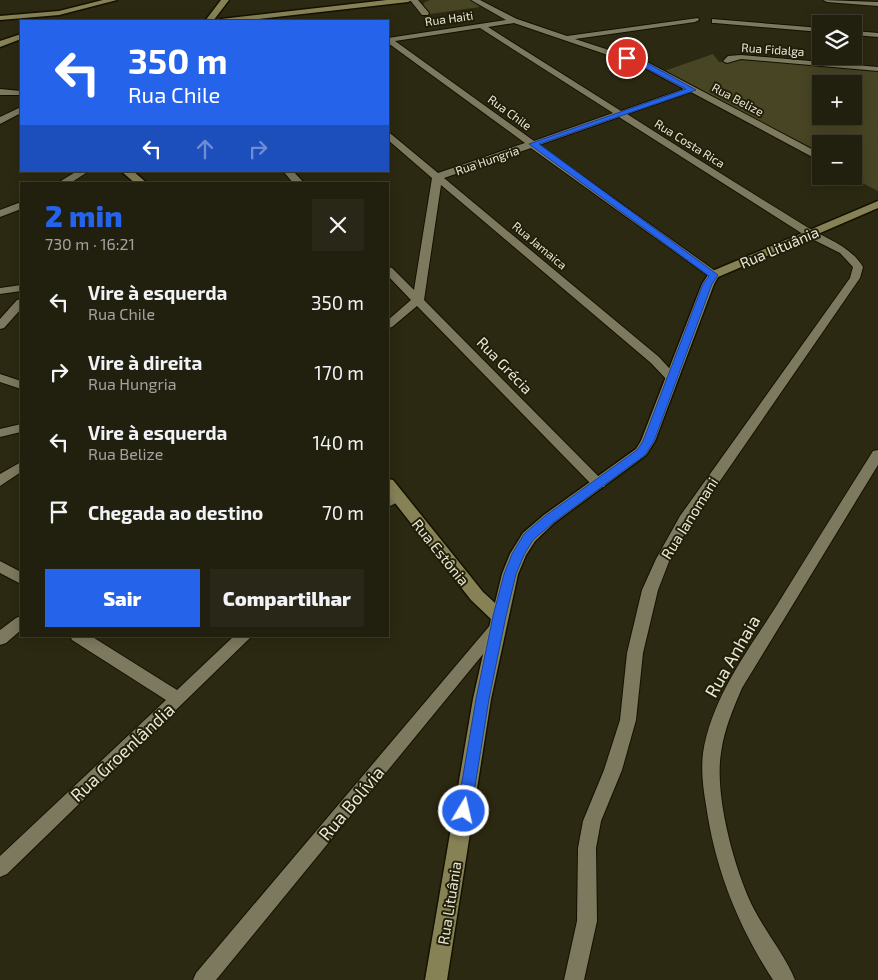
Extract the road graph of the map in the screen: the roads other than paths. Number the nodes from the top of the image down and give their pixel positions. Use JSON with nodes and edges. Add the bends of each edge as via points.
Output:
{"nodes":[{"id":1,"x":115,"y":0,"type":"edge"},
{"id":2,"x":225,"y":0,"type":"edge"},
{"id":3,"x":408,"y":0,"type":"edge"},
{"id":4,"x":414,"y":0,"type":"edge"},
{"id":5,"x":475,"y":0,"type":"edge"},
{"id":6,"x":827,"y":0,"type":"edge"},
{"id":7,"x":878,"y":4,"type":"edge"},
{"id":8,"x":424,"y":13,"type":"dead end"},
{"id":9,"x":0,"y":18,"type":"edge"},
{"id":10,"x":62,"y":18,"type":"edge"},
{"id":11,"x":210,"y":20,"type":"edge"},
{"id":12,"x":230,"y":20,"type":"edge"},
{"id":13,"x":695,"y":20,"type":"dead end"},
{"id":14,"x":514,"y":21,"type":"junction"},
{"id":15,"x":715,"y":21,"type":"dead end"},
{"id":16,"x":481,"y":26,"type":"junction"},
{"id":17,"x":812,"y":29,"type":"edge"},
{"id":18,"x":862,"y":34,"type":"edge"},
{"id":19,"x":878,"y":35,"type":"edge"},
{"id":20,"x":20,"y":36,"type":"edge"},
{"id":21,"x":564,"y":38,"type":"junction"},
{"id":22,"x":389,"y":40,"type":"edge"},
{"id":23,"x":389,"y":41,"type":"edge"},
{"id":24,"x":20,"y":44,"type":"edge"},
{"id":25,"x":0,"y":45,"type":"edge"},
{"id":26,"x":727,"y":61,"type":"dead end"},
{"id":27,"x":878,"y":69,"type":"edge"},
{"id":28,"x":692,"y":90,"type":"junction"},
{"id":29,"x":0,"y":92,"type":"edge"},
{"id":30,"x":20,"y":93,"type":"edge"},
{"id":31,"x":20,"y":111,"type":"edge"},
{"id":32,"x":621,"y":114,"type":"junction"},
{"id":33,"x":0,"y":122,"type":"edge"},
{"id":34,"x":389,"y":137,"type":"edge"},
{"id":35,"x":533,"y":144,"type":"junction"},
{"id":36,"x":812,"y":153,"type":"edge"},
{"id":37,"x":82,"y":172,"type":"edge"},
{"id":38,"x":127,"y":172,"type":"edge"},
{"id":39,"x":289,"y":172,"type":"edge"},
{"id":40,"x":437,"y":177,"type":"junction"},
{"id":41,"x":65,"y":182,"type":"edge"},
{"id":42,"x":140,"y":182,"type":"edge"},
{"id":43,"x":298,"y":182,"type":"edge"},
{"id":44,"x":20,"y":204,"type":"edge"},
{"id":45,"x":878,"y":204,"type":"edge"},
{"id":46,"x":0,"y":214,"type":"edge"},
{"id":47,"x":810,"y":234,"type":"junction"},
{"id":48,"x":389,"y":271,"type":"edge"},
{"id":49,"x":714,"y":275,"type":"junction"},
{"id":50,"x":20,"y":288,"type":"edge"},
{"id":51,"x":0,"y":291,"type":"edge"},
{"id":52,"x":418,"y":300,"type":"junction"},
{"id":53,"x":20,"y":303,"type":"edge"},
{"id":54,"x":389,"y":324,"type":"edge"},
{"id":55,"x":0,"y":326,"type":"edge"},
{"id":56,"x":0,"y":378,"type":"edge"},
{"id":57,"x":672,"y":378,"type":"junction"},
{"id":58,"x":20,"y":385,"type":"edge"},
{"id":59,"x":20,"y":428,"type":"edge"},
{"id":60,"x":0,"y":433,"type":"edge"},
{"id":61,"x":878,"y":454,"type":"edge"},
{"id":62,"x":20,"y":467,"type":"edge"},
{"id":63,"x":0,"y":481,"type":"edge"},
{"id":64,"x":600,"y":484,"type":"junction"},
{"id":65,"x":391,"y":494,"type":"edge"},
{"id":66,"x":0,"y":566,"type":"edge"},
{"id":67,"x":20,"y":578,"type":"edge"},
{"id":68,"x":499,"y":621,"type":"junction"},
{"id":69,"x":20,"y":623,"type":"edge"},
{"id":70,"x":80,"y":637,"type":"edge"},
{"id":71,"x":243,"y":637,"type":"edge"},
{"id":72,"x":0,"y":639,"type":"edge"},
{"id":73,"x":178,"y":699,"type":"junction"},
{"id":74,"x":0,"y":868,"type":"edge"},
{"id":75,"x":203,"y":980,"type":"edge"},
{"id":76,"x":436,"y":980,"type":"edge"},
{"id":77,"x":574,"y":980,"type":"edge"},
{"id":78,"x":785,"y":980,"type":"edge"}],
"edges":[{"from":1,"to":10,"type":"street"},
{"from":2,"to":11,"type":"street"},
{"from":3,"to":12,"type":"street"},
{"from":4,"to":8,"type":"street"},
{"from":5,"to":14,"type":"street","name":"Rua Belize"},
{"from":6,"to":7,"type":"street"},
{"from":9,"to":10,"type":"street"},
{"from":13,"to":21,"type":"street"},
{"from":14,"to":16,"type":"street","name":"Rua Haiti"},
{"from":14,"to":21,"type":"street","name":"Rua Belize"},
{"from":15,"to":17,"type":"street"},
{"from":16,"to":22,"type":"street","name":"Rua Haiti"},
{"from":16,"to":32,"type":"street","name":"Rua Costa Rica"},
{"from":18,"to":19,"type":"street"},
{"from":20,"to":25,"type":"street"},
{"from":21,"to":28,"type":"street","name":"Rua Belize","via":[[637,61]]},
{"from":23,"to":35,"type":"street","name":"Rua Chile"},
{"from":24,"to":25,"type":"street"},
{"from":26,"to":27,"type":"street","name":"Rua Fidalga","via":[[741,57]]},
{"from":28,"to":32,"type":"street","name":"Rua Hungria"},
{"from":28,"to":36,"type":"street","name":"Rua Belize"},
{"from":29,"to":30,"type":"street"},
{"from":31,"to":33,"type":"street"},
{"from":32,"to":35,"type":"street","name":"Rua Hungria"},
{"from":32,"to":47,"type":"street","name":"Rua Costa Rica"},
{"from":34,"to":40,"type":"street","name":"Rua Jamaica"},
{"from":35,"to":40,"type":"street","name":"Rua Hungria"},
{"from":35,"to":49,"type":"street","name":"Rua Chile"},
{"from":37,"to":41,"type":"street"},
{"from":38,"to":42,"type":"street"},
{"from":39,"to":43,"type":"street"},
{"from":40,"to":52,"type":"street","name":"Rua Hungria"},
{"from":40,"to":57,"type":"street","name":"Rua Jamaica","via":[[655,360]]},
{"from":44,"to":46,"type":"street"},
{"from":45,"to":47,"type":"street","name":"Rua Lituânia"},
{"from":47,"to":49,"type":"street","name":"Rua Lituânia"},
{"from":47,"to":77,"type":"street","name":"Rua Ianomani","via":[[852,258],[858,267],[857,273],[685,520],[650,590],[635,653],[628,720],[613,770],[592,821],[586,848],[587,922]]},
{"from":48,"to":52,"type":"street","name":"Rua Grécia"},
{"from":49,"to":57,"type":"street","name":"Rua Lituânia"},
{"from":50,"to":51,"type":"street"},
{"from":52,"to":54,"type":"street"},
{"from":52,"to":64,"type":"street","name":"Rua Grécia"},
{"from":53,"to":55,"type":"street"},
{"from":56,"to":58,"type":"street"},
{"from":57,"to":64,"type":"street","name":"Rua Lituânia","via":[[641,452]]},
{"from":59,"to":60,"type":"street"},
{"from":61,"to":78,"type":"street","name":"Rua Anhaia","via":[[735,686],[722,714],[712,749],[717,828],[729,877],[769,957]]},
{"from":62,"to":63,"type":"street"},
{"from":64,"to":68,"type":"street","name":"Rua Lituânia","via":[[529,537],[510,574]]},
{"from":65,"to":68,"type":"street","name":"Rua Estônia"},
{"from":66,"to":67,"type":"street"},
{"from":68,"to":75,"type":"street","name":"Rua Bolívia"},
{"from":68,"to":76,"type":"street","name":"Rua Lituânia","via":[[482,699]]},
{"from":69,"to":72,"type":"street"},
{"from":70,"to":73,"type":"street"},
{"from":71,"to":73,"type":"street","name":"Rua Groenlândia"},
{"from":73,"to":74,"type":"street","name":"Rua Groenlândia"}]}
